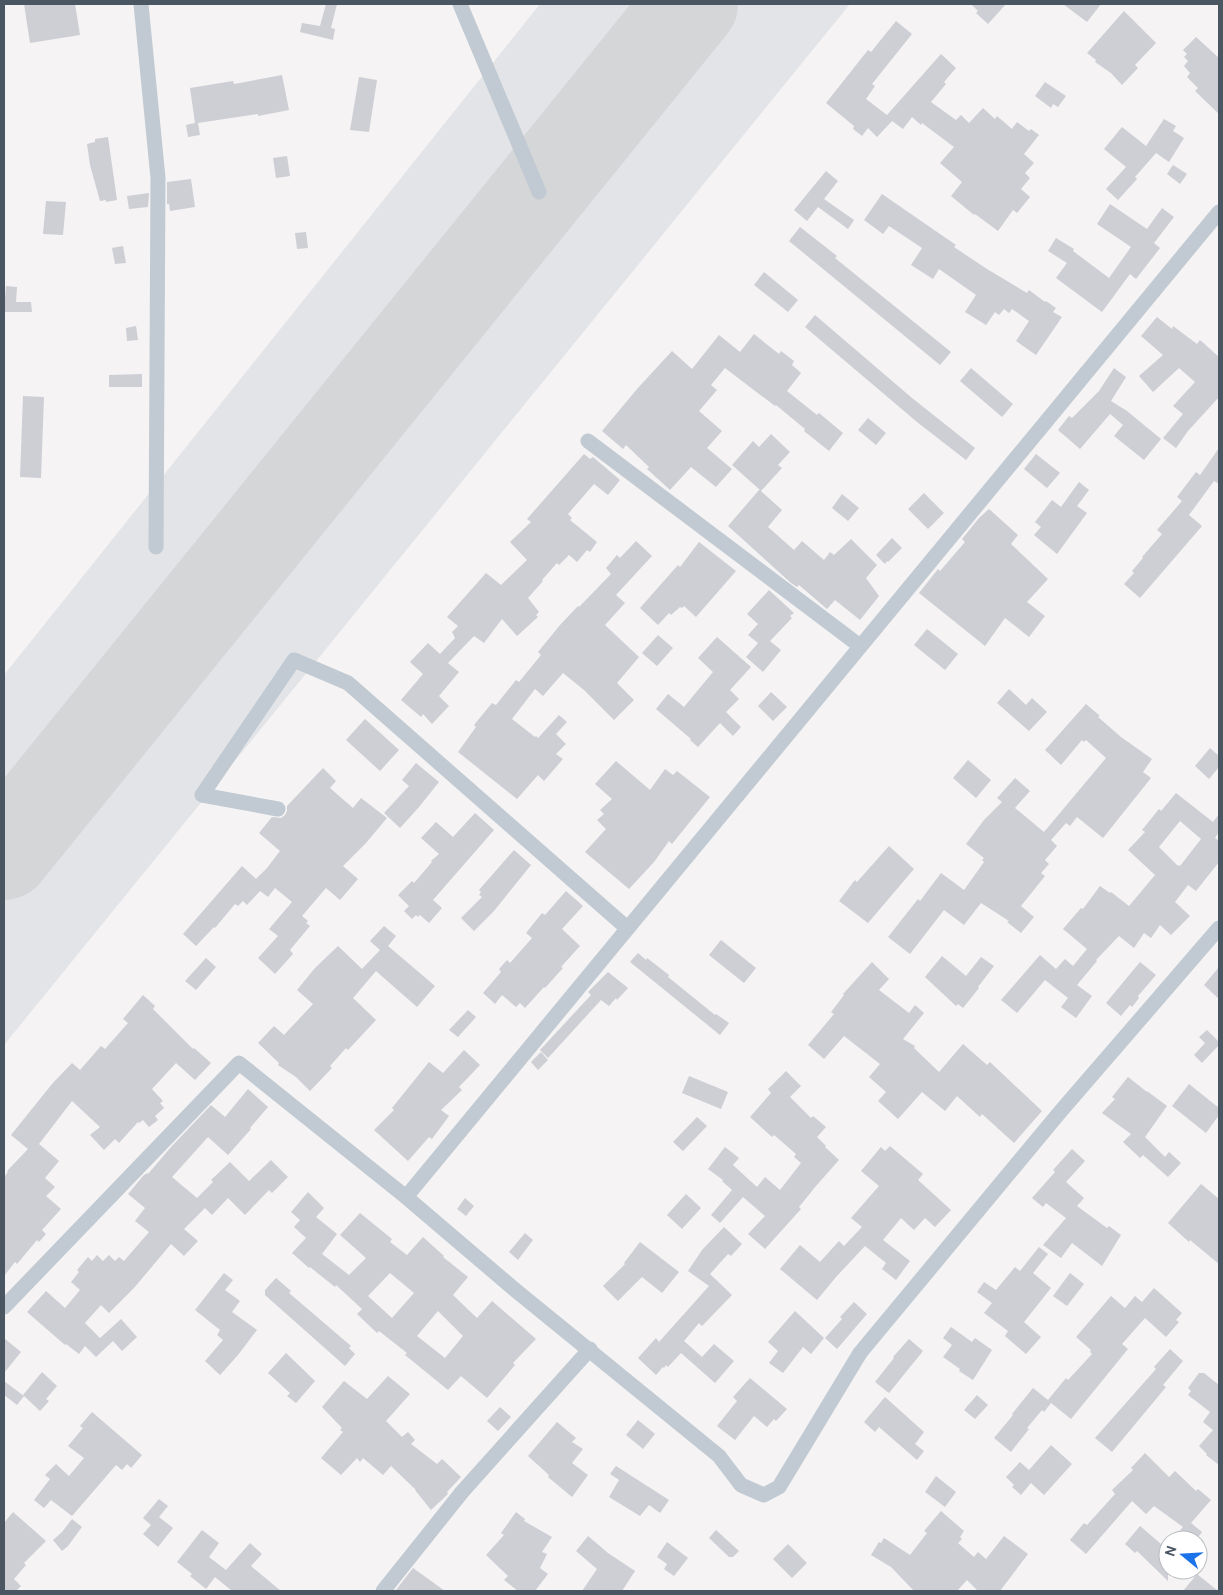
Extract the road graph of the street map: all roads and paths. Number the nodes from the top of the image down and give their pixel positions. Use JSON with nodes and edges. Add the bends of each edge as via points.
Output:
{"nodes":[{"id":1,"x":141,"y":4,"type":"edge"},
{"id":2,"x":460,"y":4,"type":"edge"},
{"id":3,"x":539,"y":192,"type":"dead end"},
{"id":4,"x":1219,"y":212,"type":"edge"},
{"id":5,"x":588,"y":441,"type":"dead end"},
{"id":6,"x":156,"y":547,"type":"dead end"},
{"id":7,"x":860,"y":646,"type":"junction"},
{"id":8,"x":278,"y":809,"type":"dead end"},
{"id":9,"x":627,"y":928,"type":"junction"},
{"id":10,"x":1219,"y":928,"type":"edge"},
{"id":11,"x":406,"y":1197,"type":"junction"},
{"id":12,"x":4,"y":1307,"type":"edge"},
{"id":13,"x":590,"y":1349,"type":"junction"},
{"id":14,"x":383,"y":1591,"type":"edge"}],
"edges":[{"from":1,"to":6,"type":"street","via":[[158,178]]},
{"from":2,"to":3,"type":"street"},
{"from":4,"to":7,"type":"street"},
{"from":5,"to":7,"type":"street"},
{"from":7,"to":9,"type":"street"},
{"from":8,"to":9,"type":"street","via":[[202,795],[294,660],[348,683]]},
{"from":9,"to":11,"type":"street"},
{"from":10,"to":13,"type":"street","via":[[1060,1112],[860,1353],[779,1487],[764,1496],[741,1485],[719,1456]]},
{"from":11,"to":12,"type":"street","via":[[239,1063]]},
{"from":11,"to":13,"type":"street","via":[[514,1290]]},
{"from":13,"to":14,"type":"street","via":[[462,1492]]}]}
